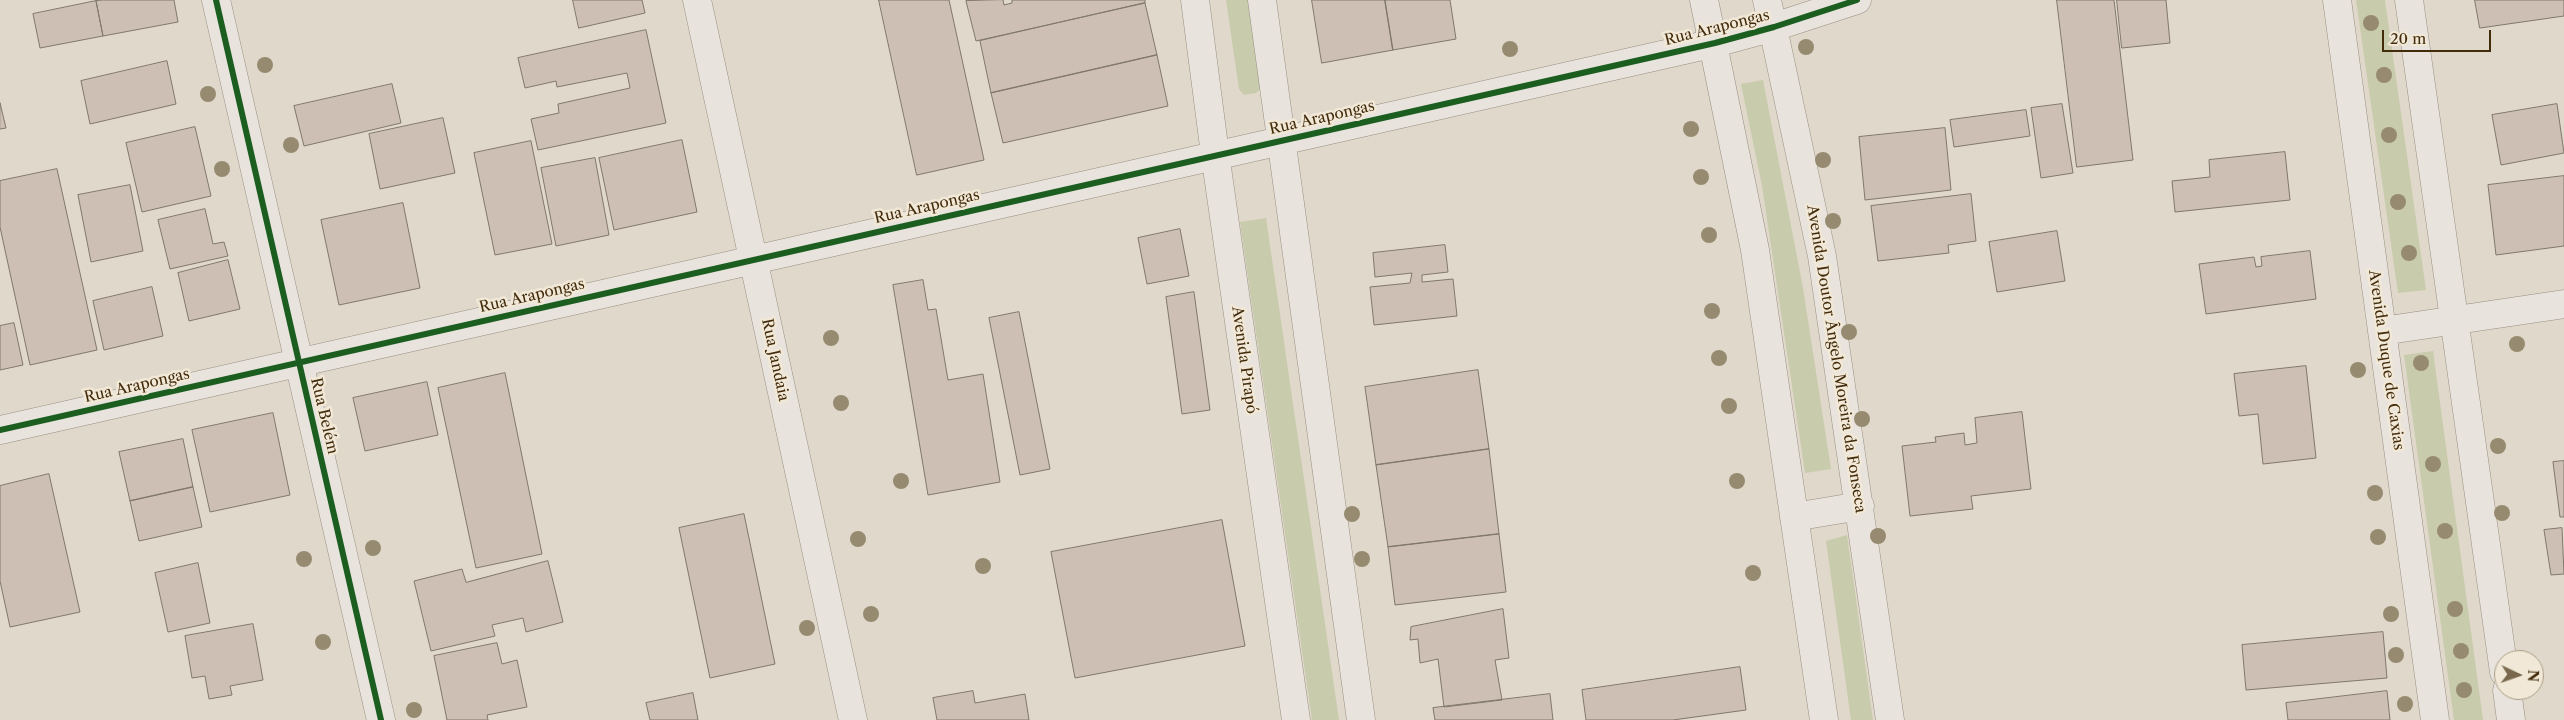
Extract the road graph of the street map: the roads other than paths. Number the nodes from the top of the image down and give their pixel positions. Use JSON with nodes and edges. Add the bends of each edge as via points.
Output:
{"nodes":[{"id":1,"x":216,"y":0,"type":"edge"},
{"id":2,"x":697,"y":0,"type":"edge"},
{"id":3,"x":1195,"y":0,"type":"edge"},
{"id":4,"x":1262,"y":0,"type":"edge"},
{"id":5,"x":1704,"y":0,"type":"edge"},
{"id":6,"x":1767,"y":0,"type":"edge"},
{"id":7,"x":1857,"y":0,"type":"edge"},
{"id":8,"x":2337,"y":0,"type":"edge"},
{"id":9,"x":2409,"y":0,"type":"edge"},
{"id":10,"x":1774,"y":27,"type":"junction"},
{"id":11,"x":1715,"y":43,"type":"junction"},
{"id":12,"x":1280,"y":140,"type":"junction"},
{"id":13,"x":1215,"y":154,"type":"junction"},
{"id":14,"x":753,"y":259,"type":"junction"},
{"id":15,"x":2564,"y":304,"type":"edge"},
{"id":16,"x":2453,"y":319,"type":"junction"},
{"id":17,"x":2382,"y":331,"type":"junction"},
{"id":18,"x":299,"y":362,"type":"junction"},
{"id":19,"x":0,"y":430,"type":"edge"},
{"id":20,"x":1860,"y":506,"type":"junction"},
{"id":21,"x":1794,"y":517,"type":"junction"},
{"id":22,"x":2501,"y":650,"type":"edge"},
{"id":23,"x":2508,"y":700,"type":"edge"},
{"id":24,"x":381,"y":720,"type":"edge"},
{"id":25,"x":853,"y":720,"type":"edge"},
{"id":26,"x":1296,"y":720,"type":"edge"},
{"id":27,"x":1362,"y":720,"type":"edge"},
{"id":28,"x":1824,"y":720,"type":"edge"},
{"id":29,"x":1890,"y":720,"type":"edge"},
{"id":30,"x":2435,"y":720,"type":"edge"},
{"id":31,"x":2511,"y":720,"type":"edge"}],
"edges":[{"from":1,"to":18,"type":"street","name":"Rua Belém"},
{"from":2,"to":14,"type":"street","name":"Rua Jandaia"},
{"from":3,"to":13,"type":"street","name":"Avenida Pirapó"},
{"from":4,"to":12,"type":"street"},
{"from":5,"to":11,"type":"street"},
{"from":6,"to":10,"type":"street","name":"Avenida Doutor Ângelo Moreira da Fonseca"},
{"from":7,"to":10,"type":"street","name":"Rua Arapongas"},
{"from":8,"to":17,"type":"street","name":"Avenida Duque de Caxias"},
{"from":9,"to":16,"type":"street"},
{"from":10,"to":11,"type":"street","name":"Rua Arapongas"},
{"from":10,"to":20,"type":"street","name":"Avenida Doutor Ângelo Moreira da Fonseca","via":[[1822,256]]},
{"from":11,"to":12,"type":"street","name":"Rua Arapongas"},
{"from":11,"to":21,"type":"street","via":[[1755,250]]},
{"from":12,"to":13,"type":"street","name":"Rua Arapongas"},
{"from":12,"to":27,"type":"street"},
{"from":13,"to":14,"type":"street","name":"Rua Arapongas"},
{"from":13,"to":26,"type":"street","name":"Avenida Pirapó"},
{"from":14,"to":18,"type":"street","name":"Rua Arapongas"},
{"from":14,"to":25,"type":"street","name":"Rua Jandaia"},
{"from":15,"to":16,"type":"street"},
{"from":16,"to":17,"type":"street"},
{"from":16,"to":22,"type":"street"},
{"from":17,"to":30,"type":"street","name":"Avenida Duque de Caxias"},
{"from":18,"to":19,"type":"street","name":"Rua Arapongas"},
{"from":18,"to":24,"type":"street","name":"Rua Belém"},
{"from":20,"to":21,"type":"street"},
{"from":20,"to":29,"type":"street","name":"Avenida Doutor Ângelo Moreira da Fonseca"},
{"from":21,"to":28,"type":"street"},
{"from":23,"to":31,"type":"street"}]}
